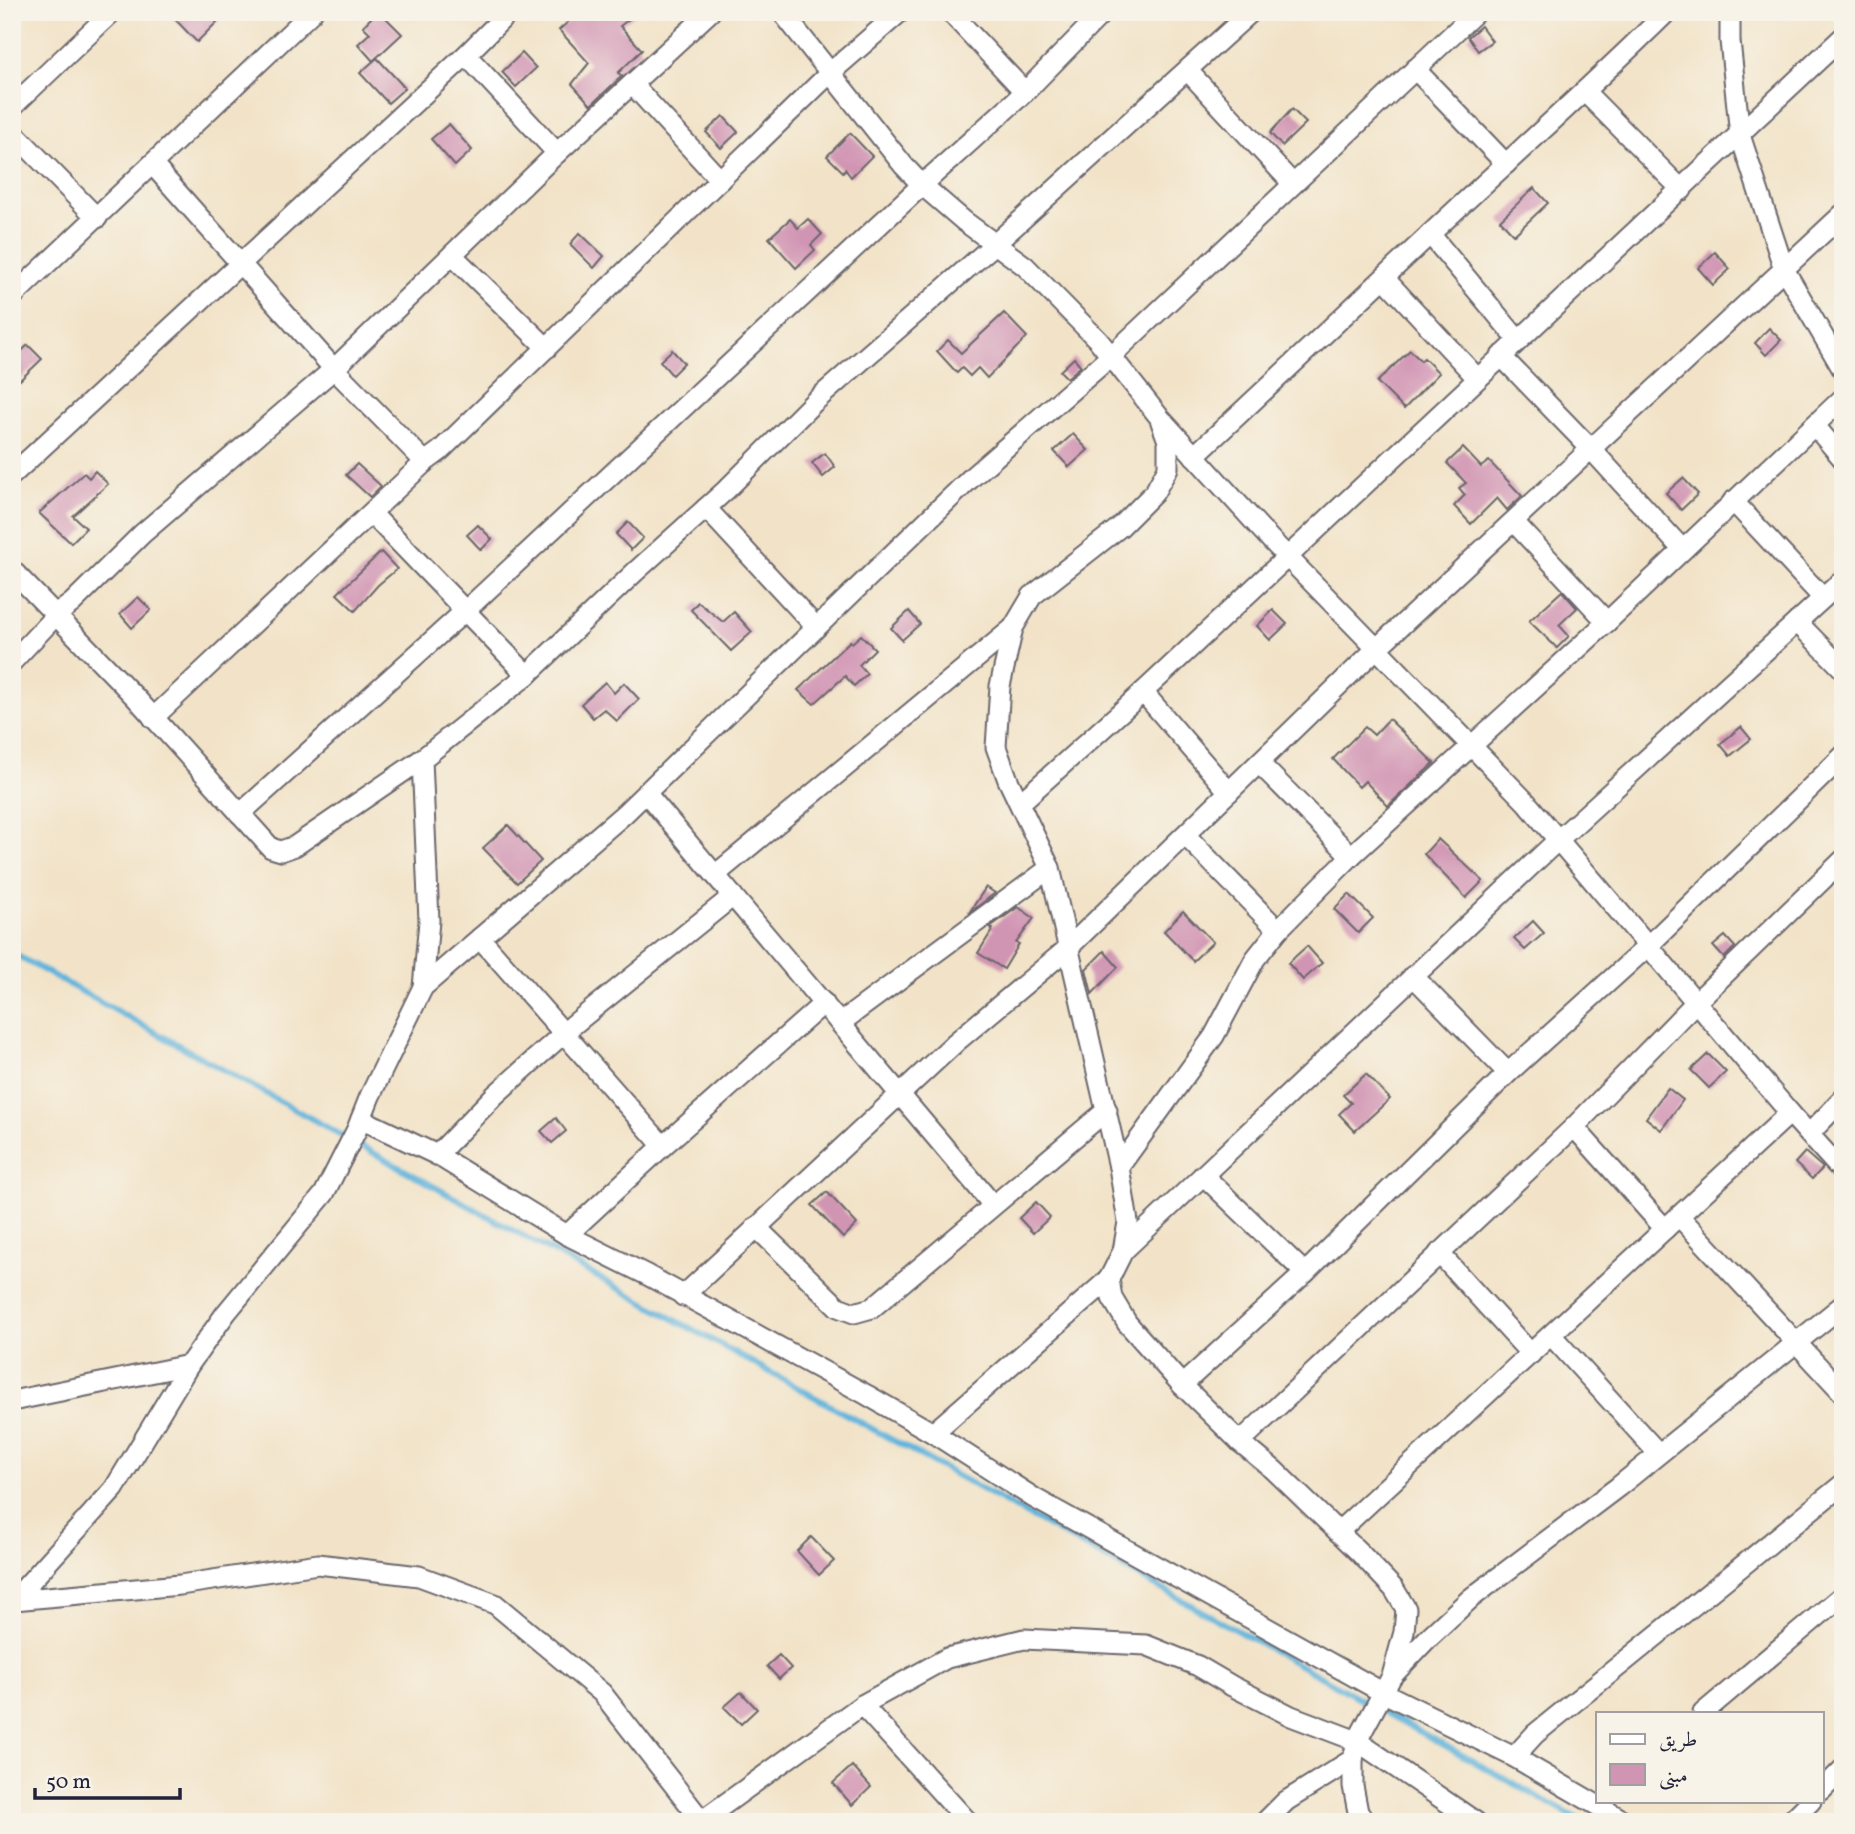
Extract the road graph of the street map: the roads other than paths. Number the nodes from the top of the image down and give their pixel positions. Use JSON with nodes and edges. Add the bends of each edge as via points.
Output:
{"nodes":[{"id":1,"x":112,"y":12,"type":"edge"},
{"id":2,"x":313,"y":12,"type":"edge"},
{"id":3,"x":509,"y":12,"type":"edge"},
{"id":4,"x":710,"y":12,"type":"edge"},
{"id":5,"x":782,"y":12,"type":"edge"},
{"id":6,"x":900,"y":12,"type":"edge"},
{"id":7,"x":950,"y":12,"type":"edge"},
{"id":8,"x":1103,"y":12,"type":"edge"},
{"id":9,"x":1476,"y":12,"type":"edge"},
{"id":10,"x":1667,"y":12,"type":"edge"},
{"id":11,"x":1730,"y":12,"type":"edge"},
{"id":12,"x":1242,"y":15,"type":"edge"},
{"id":13,"x":1843,"y":37,"type":"edge"},
{"id":14,"x":466,"y":55,"type":"junction"},
{"id":15,"x":1415,"y":69,"type":"junction"},
{"id":16,"x":1188,"y":71,"type":"junction"},
{"id":17,"x":831,"y":72,"type":"junction"},
{"id":18,"x":632,"y":84,"type":"junction"},
{"id":19,"x":1025,"y":92,"type":"junction"},
{"id":20,"x":1586,"y":92,"type":"junction"},
{"id":21,"x":12,"y":107,"type":"edge"},
{"id":22,"x":12,"y":131,"type":"edge"},
{"id":23,"x":1740,"y":135,"type":"junction"},
{"id":24,"x":557,"y":153,"type":"junction"},
{"id":25,"x":1506,"y":164,"type":"junction"},
{"id":26,"x":153,"y":165,"type":"junction"},
{"id":27,"x":720,"y":180,"type":"junction"},
{"id":28,"x":1292,"y":183,"type":"junction"},
{"id":29,"x":922,"y":185,"type":"junction"},
{"id":30,"x":1682,"y":190,"type":"junction"},
{"id":31,"x":1843,"y":214,"type":"edge"},
{"id":32,"x":97,"y":218,"type":"junction"},
{"id":33,"x":1430,"y":234,"type":"junction"},
{"id":34,"x":996,"y":243,"type":"junction"},
{"id":35,"x":452,"y":255,"type":"junction"},
{"id":36,"x":240,"y":263,"type":"junction"},
{"id":37,"x":1784,"y":269,"type":"junction"},
{"id":38,"x":1385,"y":279,"type":"junction"},
{"id":39,"x":12,"y":297,"type":"edge"},
{"id":40,"x":1518,"y":340,"type":"junction"},
{"id":41,"x":548,"y":348,"type":"junction"},
{"id":42,"x":1111,"y":356,"type":"junction"},
{"id":43,"x":1501,"y":356,"type":"junction"},
{"id":44,"x":334,"y":369,"type":"junction"},
{"id":45,"x":1843,"y":370,"type":"edge"},
{"id":46,"x":1477,"y":377,"type":"junction"},
{"id":47,"x":1843,"y":398,"type":"edge"},
{"id":48,"x":1160,"y":418,"type":"junction"},
{"id":49,"x":1815,"y":426,"type":"junction"},
{"id":50,"x":1592,"y":450,"type":"junction"},
{"id":51,"x":1194,"y":456,"type":"junction"},
{"id":52,"x":1843,"y":459,"type":"edge"},
{"id":53,"x":425,"y":462,"type":"junction"},
{"id":54,"x":12,"y":475,"type":"edge"},
{"id":55,"x":1733,"y":501,"type":"junction"},
{"id":56,"x":706,"y":508,"type":"junction"},
{"id":57,"x":372,"y":514,"type":"junction"},
{"id":58,"x":1514,"y":522,"type":"junction"},
{"id":59,"x":1682,"y":549,"type":"junction"},
{"id":60,"x":1286,"y":556,"type":"junction"},
{"id":61,"x":12,"y":570,"type":"edge"},
{"id":62,"x":1843,"y":580,"type":"edge"},
{"id":63,"x":1824,"y":598,"type":"junction"},
{"id":64,"x":465,"y":611,"type":"junction"},
{"id":65,"x":57,"y":614,"type":"junction"},
{"id":66,"x":1607,"y":622,"type":"junction"},
{"id":67,"x":1797,"y":622,"type":"junction"},
{"id":68,"x":815,"y":626,"type":"junction"},
{"id":69,"x":1013,"y":628,"type":"junction"},
{"id":70,"x":1376,"y":649,"type":"junction"},
{"id":71,"x":12,"y":662,"type":"edge"},
{"id":72,"x":1843,"y":669,"type":"edge"},
{"id":73,"x":527,"y":675,"type":"junction"},
{"id":74,"x":1143,"y":692,"type":"junction"},
{"id":75,"x":153,"y":718,"type":"junction"},
{"id":76,"x":1471,"y":747,"type":"junction"},
{"id":77,"x":1843,"y":756,"type":"edge"},
{"id":78,"x":422,"y":759,"type":"junction"},
{"id":79,"x":1259,"y":763,"type":"junction"},
{"id":80,"x":1229,"y":792,"type":"junction"},
{"id":81,"x":646,"y":793,"type":"junction"},
{"id":82,"x":1020,"y":803,"type":"junction"},
{"id":83,"x":240,"y":814,"type":"junction"},
{"id":84,"x":1185,"y":835,"type":"junction"},
{"id":85,"x":1558,"y":840,"type":"junction"},
{"id":86,"x":1351,"y":856,"type":"junction"},
{"id":87,"x":1843,"y":860,"type":"edge"},
{"id":88,"x":1050,"y":868,"type":"junction"},
{"id":89,"x":715,"y":875,"type":"junction"},
{"id":90,"x":733,"y":896,"type":"junction"},
{"id":91,"x":1278,"y":930,"type":"junction"},
{"id":92,"x":480,"y":938,"type":"junction"},
{"id":93,"x":1648,"y":946,"type":"junction"},
{"id":94,"x":1067,"y":949,"type":"junction"},
{"id":95,"x":1413,"y":976,"type":"junction"},
{"id":96,"x":423,"y":987,"type":"junction"},
{"id":97,"x":1696,"y":1002,"type":"junction"},
{"id":98,"x":824,"y":1003,"type":"junction"},
{"id":99,"x":840,"y":1023,"type":"junction"},
{"id":100,"x":563,"y":1033,"type":"junction"},
{"id":101,"x":1508,"y":1073,"type":"junction"},
{"id":102,"x":900,"y":1094,"type":"junction"},
{"id":103,"x":1843,"y":1098,"type":"edge"},
{"id":104,"x":1107,"y":1110,"type":"junction"},
{"id":105,"x":1790,"y":1113,"type":"junction"},
{"id":106,"x":361,"y":1119,"type":"junction"},
{"id":107,"x":1574,"y":1127,"type":"junction"},
{"id":108,"x":1809,"y":1134,"type":"junction"},
{"id":109,"x":663,"y":1146,"type":"junction"},
{"id":110,"x":437,"y":1155,"type":"junction"},
{"id":111,"x":1119,"y":1167,"type":"junction"},
{"id":112,"x":1843,"y":1172,"type":"edge"},
{"id":113,"x":1203,"y":1175,"type":"junction"},
{"id":114,"x":993,"y":1205,"type":"junction"},
{"id":115,"x":1672,"y":1222,"type":"junction"},
{"id":116,"x":756,"y":1227,"type":"junction"},
{"id":117,"x":566,"y":1235,"type":"junction"},
{"id":118,"x":1123,"y":1251,"type":"junction"},
{"id":119,"x":1439,"y":1253,"type":"junction"},
{"id":120,"x":1306,"y":1273,"type":"junction"},
{"id":121,"x":1110,"y":1279,"type":"junction"},
{"id":122,"x":683,"y":1296,"type":"junction"},
{"id":123,"x":1843,"y":1305,"type":"edge"},
{"id":124,"x":1551,"y":1335,"type":"junction"},
{"id":125,"x":1797,"y":1343,"type":"junction"},
{"id":126,"x":1531,"y":1354,"type":"junction"},
{"id":127,"x":189,"y":1365,"type":"junction"},
{"id":128,"x":1182,"y":1385,"type":"junction"},
{"id":129,"x":1843,"y":1393,"type":"edge"},
{"id":130,"x":12,"y":1401,"type":"edge"},
{"id":131,"x":933,"y":1433,"type":"junction"},
{"id":132,"x":1240,"y":1442,"type":"junction"},
{"id":133,"x":1658,"y":1453,"type":"junction"},
{"id":134,"x":1843,"y":1484,"type":"edge"},
{"id":135,"x":1338,"y":1532,"type":"junction"},
{"id":136,"x":1843,"y":1595,"type":"edge"},
{"id":137,"x":13,"y":1601,"type":"edge"},
{"id":138,"x":1387,"y":1684,"type":"junction"},
{"id":139,"x":862,"y":1705,"type":"junction"},
{"id":140,"x":1704,"y":1712,"type":"edge"},
{"id":141,"x":1355,"y":1750,"type":"junction"},
{"id":142,"x":1514,"y":1757,"type":"junction"},
{"id":143,"x":1843,"y":1769,"type":"edge"},
{"id":144,"x":1824,"y":1788,"type":"edge"},
{"id":145,"x":1596,"y":1800,"type":"edge"},
{"id":146,"x":1810,"y":1802,"type":"edge"},
{"id":147,"x":1603,"y":1804,"type":"edge"},
{"id":148,"x":957,"y":1818,"type":"edge"},
{"id":149,"x":701,"y":1821,"type":"edge"},
{"id":150,"x":1265,"y":1822,"type":"edge"},
{"id":151,"x":1365,"y":1822,"type":"edge"},
{"id":152,"x":1476,"y":1822,"type":"edge"},
{"id":153,"x":1626,"y":1822,"type":"edge"},
{"id":154,"x":1790,"y":1822,"type":"edge"}],
"edges":[{"from":1,"to":21,"type":"street"},
{"from":2,"to":26,"type":"street"},
{"from":3,"to":14,"type":"street"},
{"from":4,"to":18,"type":"street"},
{"from":5,"to":17,"type":"street"},
{"from":6,"to":17,"type":"street"},
{"from":7,"to":19,"type":"street"},
{"from":8,"to":19,"type":"street"},
{"from":9,"to":15,"type":"street"},
{"from":10,"to":20,"type":"street"},
{"from":11,"to":23,"type":"street"},
{"from":12,"to":16,"type":"street"},
{"from":13,"to":23,"type":"street"},
{"from":14,"to":24,"type":"street"},
{"from":14,"to":36,"type":"street"},
{"from":15,"to":25,"type":"street"},
{"from":15,"to":28,"type":"street"},
{"from":16,"to":28,"type":"street"},
{"from":16,"to":34,"type":"street"},
{"from":17,"to":27,"type":"street"},
{"from":17,"to":29,"type":"street"},
{"from":18,"to":24,"type":"street"},
{"from":18,"to":27,"type":"street"},
{"from":19,"to":29,"type":"street"},
{"from":20,"to":25,"type":"street"},
{"from":20,"to":30,"type":"street"},
{"from":22,"to":32,"type":"street"},
{"from":23,"to":30,"type":"street"},
{"from":23,"to":37,"type":"street"},
{"from":24,"to":35,"type":"street"},
{"from":25,"to":33,"type":"street"},
{"from":26,"to":32,"type":"street"},
{"from":26,"to":36,"type":"street"},
{"from":27,"to":41,"type":"street"},
{"from":28,"to":42,"type":"street"},
{"from":29,"to":34,"type":"street"},
{"from":29,"to":64,"type":"street"},
{"from":30,"to":40,"type":"street"},
{"from":31,"to":37,"type":"street"},
{"from":32,"to":39,"type":"street"},
{"from":33,"to":38,"type":"street"},
{"from":33,"to":40,"type":"street"},
{"from":34,"to":42,"type":"street","via":[[1060,300]]},
{"from":34,"to":56,"type":"street","via":[[813,404]]},
{"from":35,"to":41,"type":"street"},
{"from":35,"to":44,"type":"street"},
{"from":36,"to":44,"type":"street"},
{"from":36,"to":54,"type":"street"},
{"from":37,"to":45,"type":"street"},
{"from":37,"to":50,"type":"street"},
{"from":38,"to":46,"type":"street"},
{"from":38,"to":51,"type":"street"},
{"from":40,"to":43,"type":"street"},
{"from":41,"to":53,"type":"street"},
{"from":42,"to":48,"type":"street"},
{"from":42,"to":68,"type":"street","via":[[972,477]]},
{"from":43,"to":46,"type":"street"},
{"from":43,"to":50,"type":"street"},
{"from":44,"to":53,"type":"street"},
{"from":44,"to":65,"type":"street","via":[[142,534]]},
{"from":46,"to":60,"type":"street"},
{"from":47,"to":49,"type":"street"},
{"from":48,"to":51,"type":"street"},
{"from":48,"to":69,"type":"street","via":[[1168,441],[1168,468],[1154,493],[1032,596]]},
{"from":49,"to":52,"type":"street"},
{"from":49,"to":55,"type":"street"},
{"from":50,"to":58,"type":"street"},
{"from":50,"to":59,"type":"street"},
{"from":51,"to":60,"type":"street"},
{"from":53,"to":57,"type":"street"},
{"from":55,"to":59,"type":"street"},
{"from":55,"to":63,"type":"street"},
{"from":56,"to":68,"type":"street"},
{"from":56,"to":73,"type":"street"},
{"from":57,"to":64,"type":"street"},
{"from":57,"to":75,"type":"street"},
{"from":58,"to":66,"type":"street"},
{"from":58,"to":70,"type":"street"},
{"from":59,"to":66,"type":"street"},
{"from":60,"to":70,"type":"street"},
{"from":60,"to":74,"type":"street"},
{"from":61,"to":65,"type":"street"},
{"from":62,"to":63,"type":"street"},
{"from":63,"to":67,"type":"street"},
{"from":64,"to":73,"type":"street"},
{"from":64,"to":83,"type":"street"},
{"from":65,"to":71,"type":"street"},
{"from":65,"to":75,"type":"street"},
{"from":66,"to":76,"type":"street"},
{"from":67,"to":72,"type":"street"},
{"from":67,"to":85,"type":"street"},
{"from":68,"to":81,"type":"street"},
{"from":69,"to":82,"type":"street","via":[[1000,686],[996,747]]},
{"from":69,"to":89,"type":"street"},
{"from":70,"to":76,"type":"street"},
{"from":70,"to":79,"type":"street"},
{"from":73,"to":78,"type":"street"},
{"from":74,"to":80,"type":"street"},
{"from":74,"to":82,"type":"street"},
{"from":75,"to":83,"type":"street"},
{"from":76,"to":85,"type":"street"},
{"from":76,"to":86,"type":"street"},
{"from":77,"to":93,"type":"street"},
{"from":78,"to":83,"type":"street","via":[[281,851],[271,848]]},
{"from":78,"to":96,"type":"street","via":[[429,921]]},
{"from":79,"to":80,"type":"street"},
{"from":79,"to":86,"type":"street"},
{"from":80,"to":84,"type":"street"},
{"from":81,"to":89,"type":"street"},
{"from":81,"to":92,"type":"street"},
{"from":82,"to":88,"type":"street"},
{"from":84,"to":91,"type":"street"},
{"from":84,"to":94,"type":"street"},
{"from":85,"to":93,"type":"street"},
{"from":85,"to":95,"type":"street"},
{"from":86,"to":91,"type":"street"},
{"from":87,"to":97,"type":"street"},
{"from":88,"to":94,"type":"street"},
{"from":88,"to":99,"type":"street"},
{"from":89,"to":90,"type":"street"},
{"from":90,"to":98,"type":"street"},
{"from":90,"to":100,"type":"street"},
{"from":91,"to":111,"type":"street","via":[[1255,959],[1214,1036]]},
{"from":92,"to":96,"type":"street"},
{"from":92,"to":100,"type":"street"},
{"from":93,"to":97,"type":"street"},
{"from":93,"to":101,"type":"street"},
{"from":94,"to":102,"type":"street"},
{"from":94,"to":104,"type":"street"},
{"from":95,"to":101,"type":"street"},
{"from":95,"to":113,"type":"street"},
{"from":96,"to":106,"type":"street"},
{"from":97,"to":105,"type":"street"},
{"from":97,"to":107,"type":"street"},
{"from":98,"to":99,"type":"street"},
{"from":98,"to":109,"type":"street"},
{"from":99,"to":102,"type":"street"},
{"from":100,"to":109,"type":"street"},
{"from":100,"to":110,"type":"street"},
{"from":101,"to":120,"type":"street"},
{"from":102,"to":114,"type":"street"},
{"from":102,"to":116,"type":"street"},
{"from":103,"to":108,"type":"street"},
{"from":104,"to":111,"type":"street"},
{"from":104,"to":114,"type":"street"},
{"from":105,"to":108,"type":"street"},
{"from":105,"to":115,"type":"street"},
{"from":106,"to":110,"type":"street"},
{"from":106,"to":127,"type":"street","via":[[324,1194]]},
{"from":107,"to":115,"type":"street"},
{"from":107,"to":119,"type":"street"},
{"from":108,"to":112,"type":"street"},
{"from":109,"to":117,"type":"street"},
{"from":110,"to":117,"type":"street"},
{"from":111,"to":118,"type":"street","via":[[1128,1222]]},
{"from":113,"to":118,"type":"street"},
{"from":113,"to":120,"type":"street"},
{"from":114,"to":116,"type":"street","via":[[872,1308],[854,1313],[838,1307]]},
{"from":115,"to":124,"type":"street"},
{"from":115,"to":125,"type":"street"},
{"from":116,"to":122,"type":"street"},
{"from":117,"to":122,"type":"street"},
{"from":118,"to":121,"type":"street"},
{"from":119,"to":126,"type":"street"},
{"from":119,"to":132,"type":"street"},
{"from":120,"to":128,"type":"street"},
{"from":121,"to":128,"type":"street","via":[[1112,1298],[1127,1323]]},
{"from":121,"to":131,"type":"street"},
{"from":122,"to":131,"type":"street"},
{"from":123,"to":125,"type":"street"},
{"from":124,"to":126,"type":"street"},
{"from":124,"to":133,"type":"street"},
{"from":125,"to":129,"type":"street"},
{"from":125,"to":133,"type":"street"},
{"from":126,"to":135,"type":"street"},
{"from":127,"to":130,"type":"street"},
{"from":127,"to":137,"type":"street","via":[[114,1489]]},
{"from":128,"to":132,"type":"street"},
{"from":131,"to":138,"type":"street","via":[[1034,1498]]},
{"from":132,"to":135,"type":"street"},
{"from":133,"to":138,"type":"street","via":[[1471,1598]]},
{"from":134,"to":142,"type":"street","via":[[1535,1734]]},
{"from":135,"to":138,"type":"street","via":[[1394,1589],[1406,1609],[1404,1632]]},
{"from":136,"to":140,"type":"street"},
{"from":137,"to":149,"type":"street","via":[[180,1585],[318,1564],[419,1576],[495,1604],[602,1693]]},
{"from":138,"to":141,"type":"street"},
{"from":138,"to":142,"type":"street"},
{"from":139,"to":141,"type":"street","via":[[947,1658],[1024,1639],[1146,1646],[1198,1666]]},
{"from":139,"to":148,"type":"street"},
{"from":139,"to":149,"type":"street"},
{"from":141,"to":150,"type":"street"},
{"from":141,"to":151,"type":"street","via":[[1353,1786]]},
{"from":141,"to":152,"type":"street"},
{"from":142,"to":145,"type":"street"},
{"from":143,"to":144,"type":"street"},
{"from":146,"to":154,"type":"street"},
{"from":147,"to":153,"type":"street"}]}
